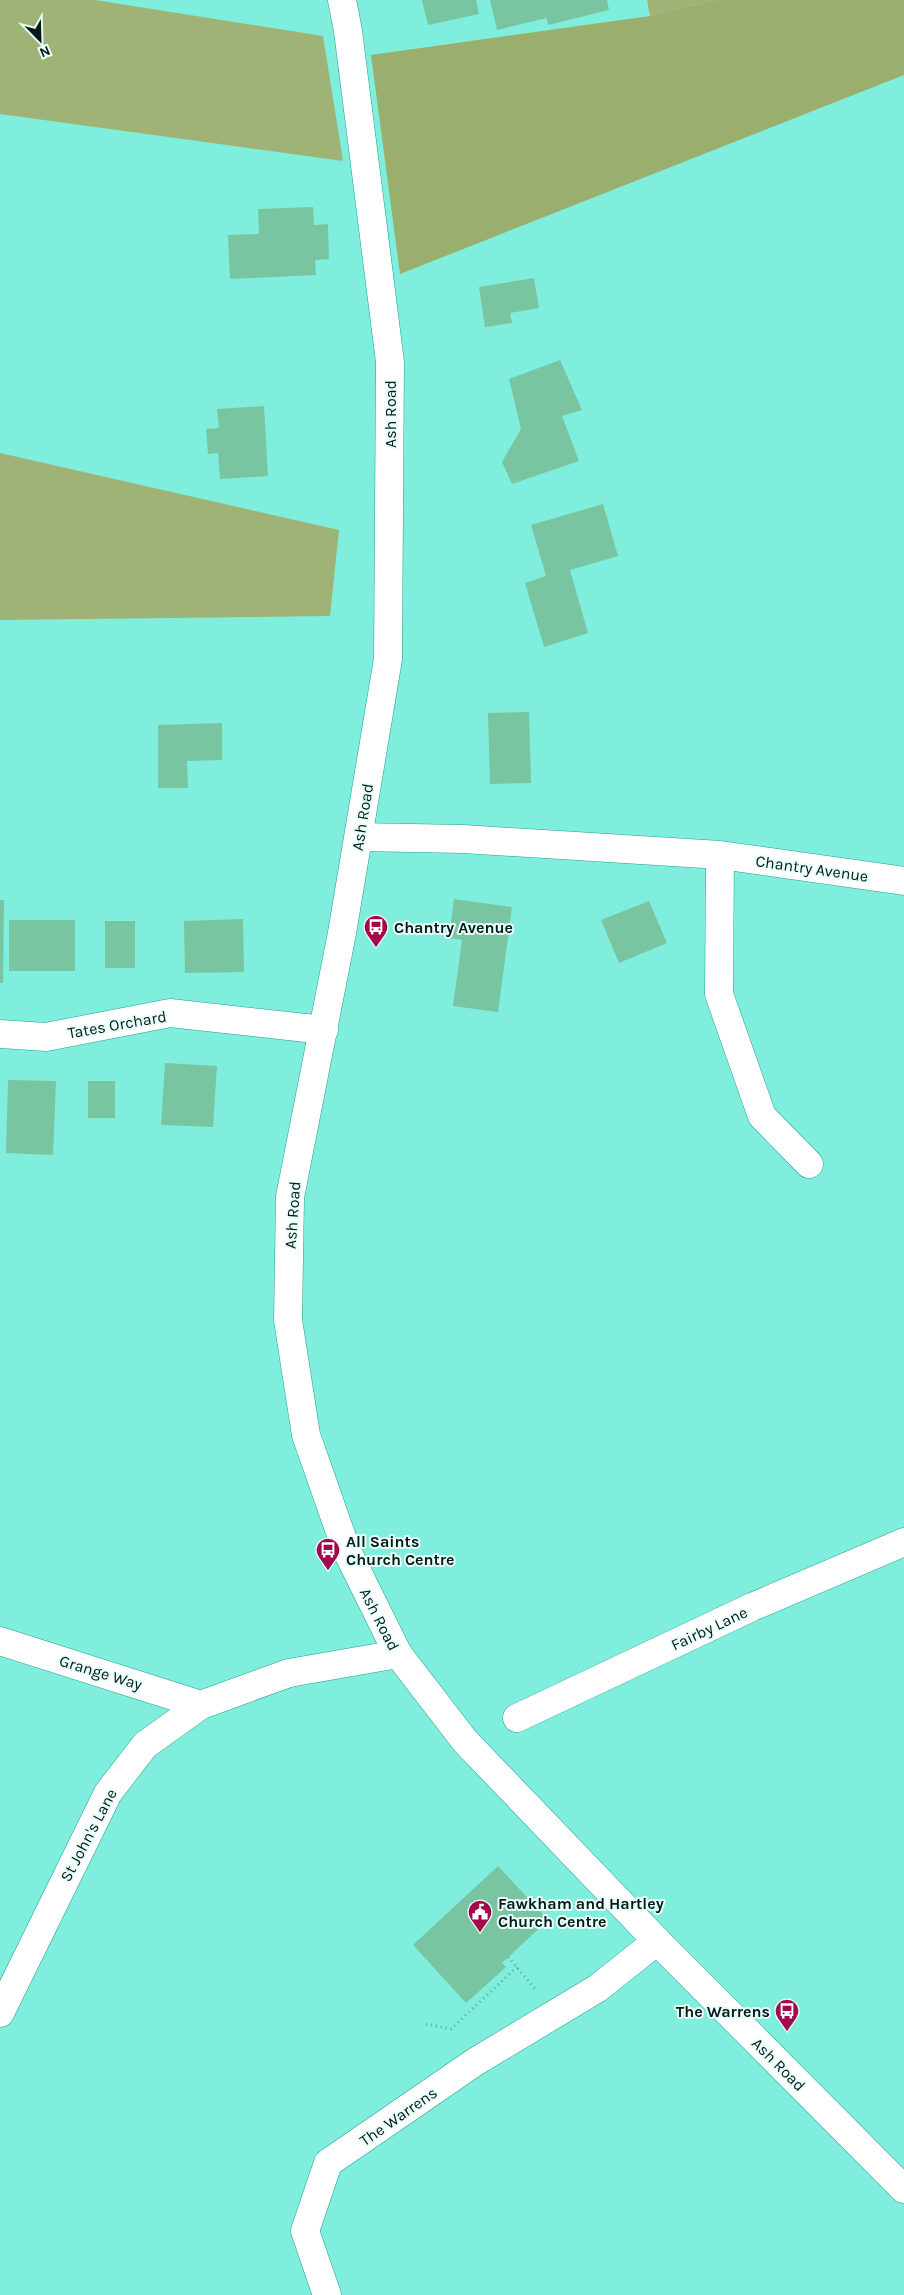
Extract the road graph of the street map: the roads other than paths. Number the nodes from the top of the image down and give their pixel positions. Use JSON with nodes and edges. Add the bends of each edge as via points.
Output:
{"nodes":[{"id":1,"x":342,"y":0,"type":"edge"},
{"id":2,"x":359,"y":838,"type":"junction"},
{"id":3,"x":720,"y":855,"type":"junction"},
{"id":4,"x":904,"y":881,"type":"edge"},
{"id":5,"x":324,"y":1030,"type":"junction"},
{"id":6,"x":0,"y":1034,"type":"edge"},
{"id":7,"x":809,"y":1164,"type":"dead end"},
{"id":8,"x":904,"y":1542,"type":"edge"},
{"id":9,"x":0,"y":1641,"type":"edge"},
{"id":10,"x":398,"y":1654,"type":"junction"},
{"id":11,"x":200,"y":1706,"type":"junction"},
{"id":12,"x":517,"y":1718,"type":"dead end"},
{"id":13,"x":657,"y":1941,"type":"junction"},
{"id":14,"x":0,"y":2013,"type":"edge"},
{"id":15,"x":904,"y":2189,"type":"edge"},
{"id":16,"x":327,"y":2295,"type":"edge"}],
"edges":[{"from":1,"to":2,"type":"street","name":"Ash Road","via":[[390,362],[388,659]]},
{"from":2,"to":3,"type":"street","name":"Chantry Avenue","via":[[463,839]]},
{"from":2,"to":5,"type":"street","name":"Ash Road"},
{"from":3,"to":4,"type":"street","name":"Chantry Avenue"},
{"from":3,"to":7,"type":"street","via":[[719,994],[762,1116]]},
{"from":5,"to":6,"type":"street","name":"Tates Orchard","via":[[170,1013],[46,1037]]},
{"from":5,"to":10,"type":"street","name":"Ash Road","via":[[290,1197],[288,1320],[306,1435],[346,1549]]},
{"from":8,"to":12,"type":"street","name":"Fairby Lane","via":[[752,1607]]},
{"from":9,"to":11,"type":"street","name":"Grange Way"},
{"from":10,"to":11,"type":"street","name":"St John's Lane","via":[[289,1673]]},
{"from":10,"to":13,"type":"street","name":"Ash Road","via":[[465,1741]]},
{"from":11,"to":14,"type":"street","name":"St John's Lane","via":[[145,1745],[108,1793]]},
{"from":13,"to":15,"type":"street","name":"Ash Road"},
{"from":13,"to":16,"type":"street","name":"The Warrens","via":[[598,1988],[475,2062],[328,2164],[305,2231]]}]}
